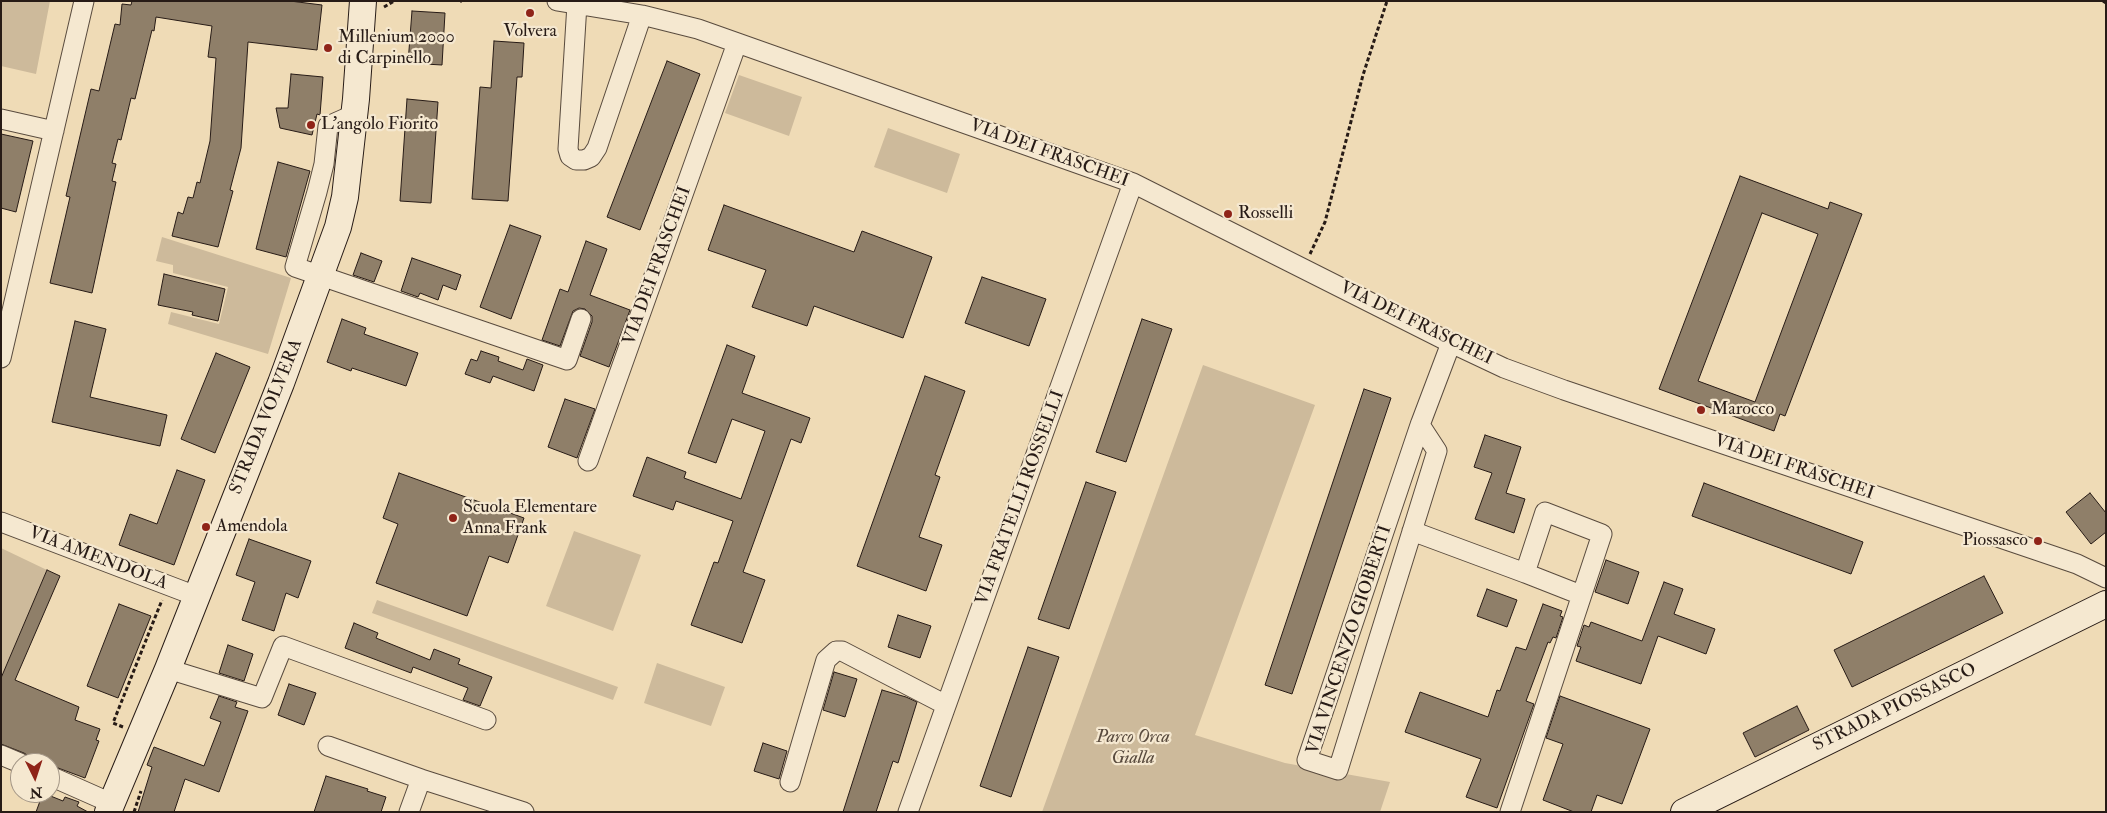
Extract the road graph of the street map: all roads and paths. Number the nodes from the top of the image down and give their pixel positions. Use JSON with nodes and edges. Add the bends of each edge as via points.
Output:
{"nodes":[{"id":1,"x":84,"y":1,"type":"edge"},
{"id":2,"x":363,"y":1,"type":"edge"},
{"id":3,"x":557,"y":1,"type":"edge"},
{"id":4,"x":1387,"y":1,"type":"edge"},
{"id":5,"x":577,"y":4,"type":"junction"},
{"id":6,"x":642,"y":15,"type":"junction"},
{"id":7,"x":737,"y":43,"type":"junction"},
{"id":8,"x":1,"y":119,"type":"edge"},
{"id":9,"x":54,"y":131,"type":"junction"},
{"id":10,"x":1134,"y":183,"type":"junction"},
{"id":11,"x":1303,"y":267,"type":"junction"},
{"id":12,"x":320,"y":277,"type":"junction"},
{"id":13,"x":581,"y":319,"type":"dead end"},
{"id":14,"x":1451,"y":343,"type":"junction"},
{"id":15,"x":1,"y":358,"type":"edge"},
{"id":16,"x":1420,"y":425,"type":"junction"},
{"id":17,"x":588,"y":461,"type":"dead end"},
{"id":18,"x":1,"y":522,"type":"edge"},
{"id":19,"x":1412,"y":531,"type":"junction"},
{"id":20,"x":1525,"y":573,"type":"junction"},
{"id":21,"x":2106,"y":578,"type":"edge"},
{"id":22,"x":167,"y":585,"type":"junction"},
{"id":23,"x":1581,"y":595,"type":"junction"},
{"id":24,"x":196,"y":596,"type":"junction"},
{"id":25,"x":2106,"y":604,"type":"edge"},
{"id":26,"x":168,"y":669,"type":"junction"},
{"id":27,"x":946,"y":705,"type":"junction"},
{"id":28,"x":486,"y":720,"type":"dead end"},
{"id":29,"x":131,"y":730,"type":"dead end"},
{"id":30,"x":328,"y":746,"type":"dead end"},
{"id":31,"x":421,"y":779,"type":"junction"},
{"id":32,"x":60,"y":781,"type":"edge"},
{"id":33,"x":790,"y":782,"type":"dead end"},
{"id":34,"x":110,"y":808,"type":"edge"},
{"id":35,"x":409,"y":812,"type":"edge"},
{"id":36,"x":524,"y":812,"type":"edge"},
{"id":37,"x":908,"y":812,"type":"edge"},
{"id":38,"x":1510,"y":812,"type":"edge"},
{"id":39,"x":1684,"y":812,"type":"edge"}],
"edges":[{"from":1,"to":9,"type":"street"},
{"from":2,"to":12,"type":"street","name":"STRADA VOLVERA","via":[[345,197]]},
{"from":3,"to":5,"type":"street","name":"VIA DEI FRASCHEI"},
{"from":4,"to":11,"type":"path","via":[[1363,75],[1325,222]]},
{"from":5,"to":6,"type":"street","name":"VIA DEI FRASCHEI"},
{"from":5,"to":6,"type":"street","via":[[568,149],[576,160],[591,157],[597,148]]},
{"from":6,"to":7,"type":"street","name":"VIA DEI FRASCHEI"},
{"from":7,"to":10,"type":"street","name":"VIA DEI FRASCHEI"},
{"from":7,"to":17,"type":"street","name":"VIA DEI FRASCHEI"},
{"from":8,"to":9,"type":"street"},
{"from":9,"to":15,"type":"street"},
{"from":10,"to":11,"type":"street","name":"VIA DEI FRASCHEI"},
{"from":10,"to":27,"type":"street","name":"VIA FRATELLI ROSSELLI"},
{"from":11,"to":14,"type":"street","name":"VIA DEI FRASCHEI"},
{"from":12,"to":13,"type":"street","via":[[567,360]]},
{"from":12,"to":24,"type":"street","name":"STRADA VOLVERA"},
{"from":14,"to":16,"type":"street","name":"VIA VINCENZO GIOBERTI"},
{"from":14,"to":21,"type":"street","name":"VIA DEI FRASCHEI","via":[[1504,368],[1564,390],[2077,564]]},
{"from":16,"to":19,"type":"street","name":"VIA VINCENZO GIOBERTI","via":[[1437,451]]},
{"from":16,"to":19,"type":"street","name":"VIA VINCENZO GIOBERTI","via":[[1307,760],[1338,770]]},
{"from":18,"to":22,"type":"street","name":"VIA AMENDOLA"},
{"from":19,"to":20,"type":"street","name":"VIA VINCENZO GIOBERTI"},
{"from":20,"to":23,"type":"street","name":"VIA VINCENZO GIOBERTI"},
{"from":20,"to":23,"type":"street","via":[[1545,512],[1602,534]]},
{"from":22,"to":24,"type":"street","name":"VIA AMENDOLA"},
{"from":22,"to":29,"type":"path","via":[[113,723]]},
{"from":23,"to":38,"type":"street"},
{"from":24,"to":26,"type":"street","name":"STRADA VOLVERA"},
{"from":25,"to":39,"type":"street","name":"STRADA PIOSSASCO"},
{"from":26,"to":28,"type":"street","via":[[262,698],[283,646]]},
{"from":26,"to":34,"type":"street","name":"STRADA VOLVERA"},
{"from":27,"to":33,"type":"street","via":[[842,651],[836,651],[826,660]]},
{"from":27,"to":37,"type":"street","name":"VIA FRATELLI ROSSELLI"},
{"from":30,"to":31,"type":"street"},
{"from":31,"to":35,"type":"street"},
{"from":31,"to":36,"type":"street"},
{"from":32,"to":34,"type":"street"}]}
